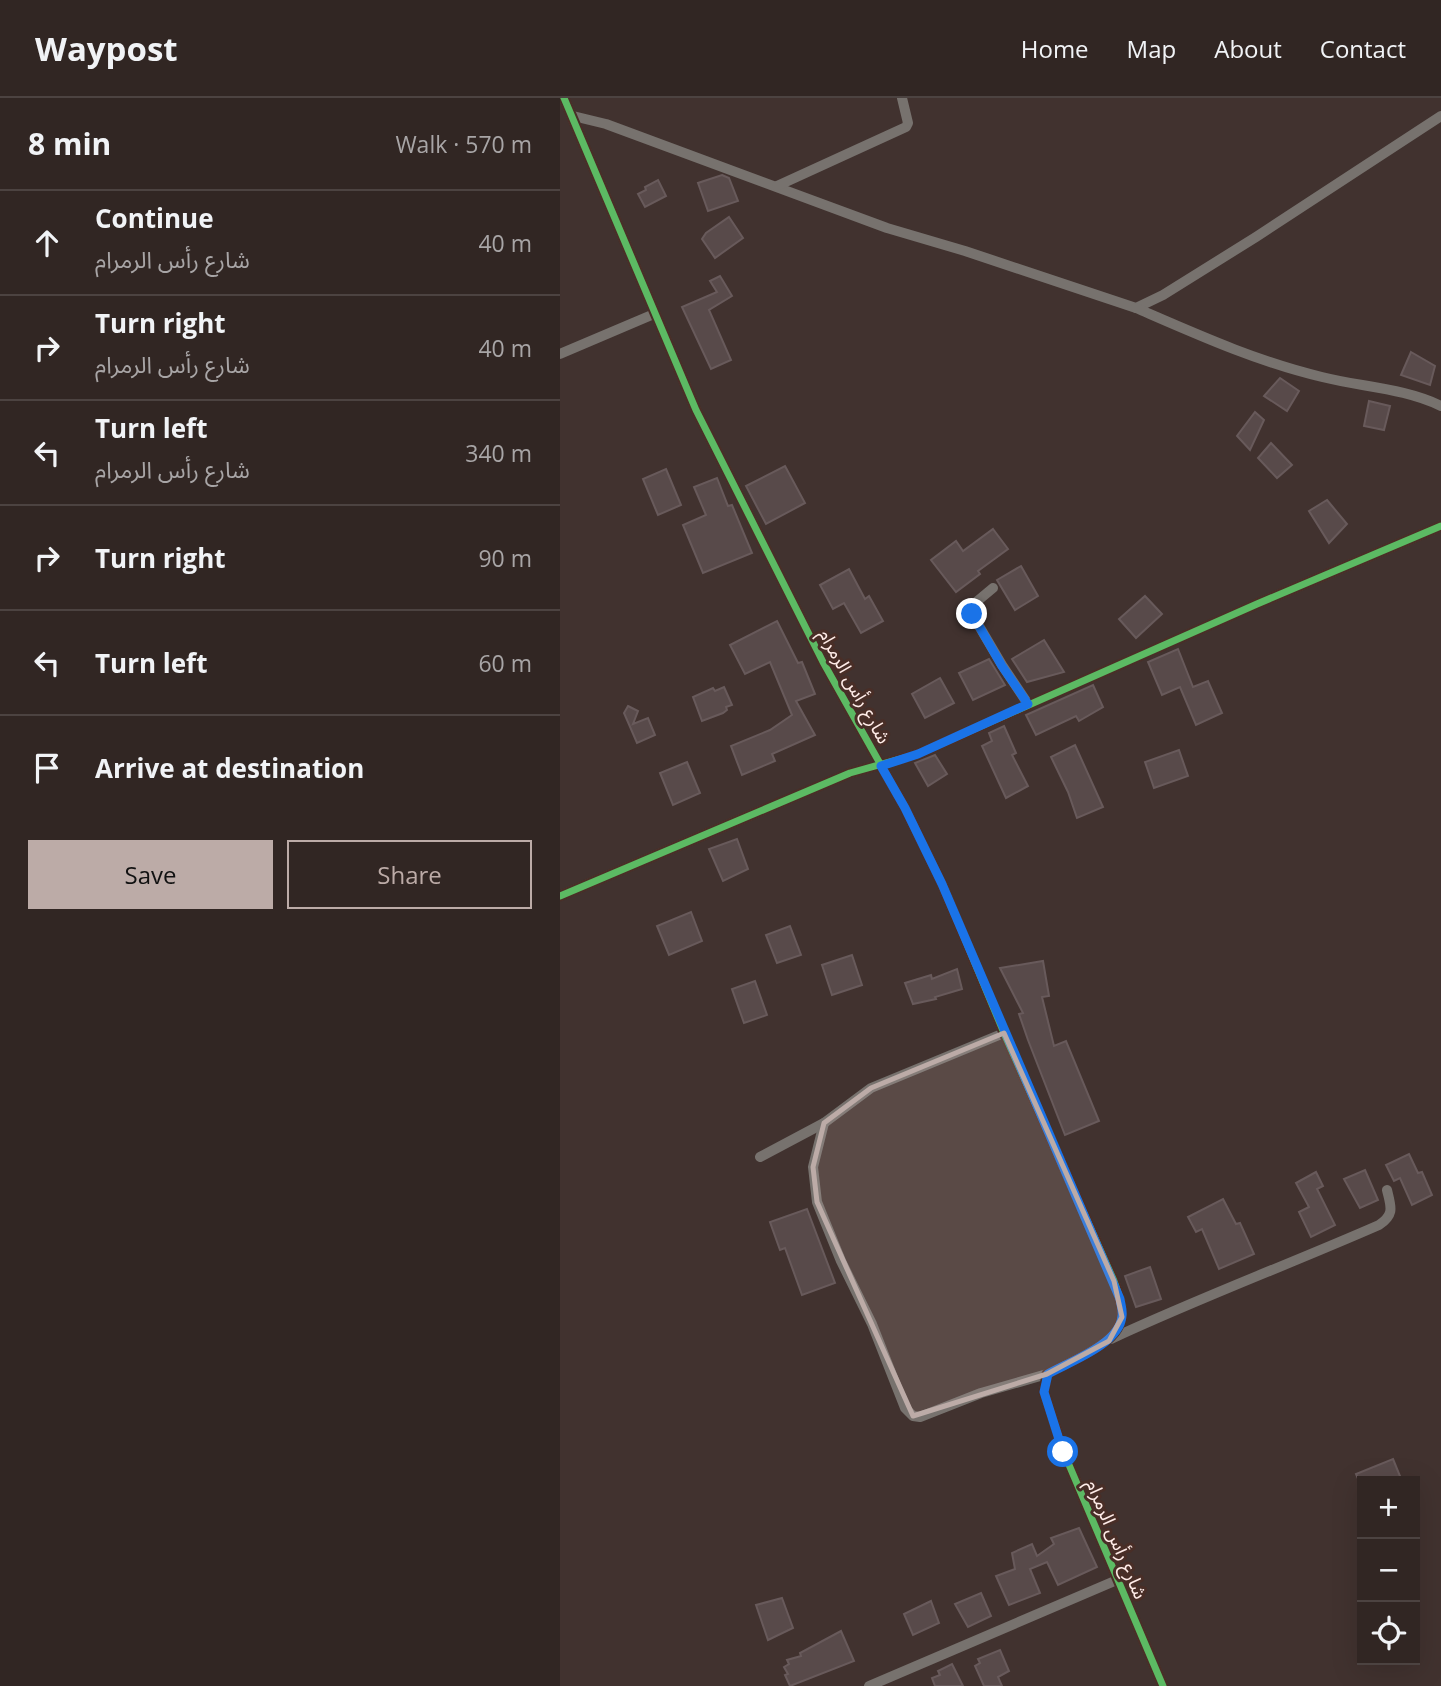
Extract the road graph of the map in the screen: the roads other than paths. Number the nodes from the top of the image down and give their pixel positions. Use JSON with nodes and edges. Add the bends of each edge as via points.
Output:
{"nodes":[{"id":1,"x":902,"y":98,"type":"edge"},
{"id":2,"x":563,"y":101,"type":"edge"},
{"id":3,"x":573,"y":116,"type":"junction"},
{"id":4,"x":1441,"y":117,"type":"edge"},
{"id":5,"x":777,"y":186,"type":"junction"},
{"id":6,"x":1136,"y":308,"type":"junction"},
{"id":7,"x":654,"y":314,"type":"junction"},
{"id":8,"x":560,"y":354,"type":"edge"},
{"id":9,"x":1441,"y":406,"type":"edge"},
{"id":10,"x":1441,"y":526,"type":"edge"},
{"id":11,"x":993,"y":589,"type":"dead end"},
{"id":12,"x":1028,"y":704,"type":"junction"},
{"id":13,"x":881,"y":766,"type":"junction"},
{"id":14,"x":560,"y":896,"type":"edge"},
{"id":15,"x":1004,"y":1033,"type":"junction"},
{"id":16,"x":824,"y":1123,"type":"junction"},
{"id":17,"x":760,"y":1157,"type":"dead end"},
{"id":18,"x":1387,"y":1189,"type":"dead end"},
{"id":19,"x":1109,"y":1341,"type":"junction"},
{"id":20,"x":1048,"y":1374,"type":"junction"},
{"id":21,"x":1117,"y":1580,"type":"junction"},
{"id":22,"x":869,"y":1686,"type":"edge"},
{"id":23,"x":1163,"y":1686,"type":"edge"}],
"edges":[{"from":1,"to":5,"type":"street","via":[[906,127]]},
{"from":2,"to":3,"type":"street","name":"شارع رأس الرمرام"},
{"from":3,"to":5,"type":"street"},
{"from":3,"to":7,"type":"street","name":"شارع رأس الرمرام"},
{"from":4,"to":6,"type":"street","via":[[1256,237]]},
{"from":5,"to":6,"type":"street","via":[[887,228]]},
{"from":6,"to":9,"type":"street","via":[[1319,377],[1412,394]]},
{"from":7,"to":8,"type":"street"},
{"from":7,"to":13,"type":"street","name":"شارع رأس الرمرام","via":[[822,662]]},
{"from":10,"to":12,"type":"street"},
{"from":11,"to":12,"type":"street","via":[[975,603],[972,614]]},
{"from":12,"to":13,"type":"street"},
{"from":13,"to":14,"type":"street","via":[[850,773]]},
{"from":13,"to":15,"type":"street","name":"شارع رأس الرمرام","via":[[942,884]]},
{"from":15,"to":16,"type":"street","via":[[871,1088]]},
{"from":15,"to":19,"type":"street","name":"شارع رأس الرمرام","via":[[1114,1281],[1122,1317]]},
{"from":16,"to":17,"type":"street"},
{"from":16,"to":20,"type":"street","via":[[813,1167],[817,1202],[905,1408],[920,1417]]},
{"from":18,"to":19,"type":"street","via":[[1390,1213],[1379,1226]]},
{"from":19,"to":20,"type":"street"},
{"from":20,"to":21,"type":"street","name":"شارع رأس الرمرام","via":[[1044,1392],[1063,1452]]},
{"from":21,"to":22,"type":"street"},
{"from":21,"to":23,"type":"street","name":"شارع رأس الرمرام"}]}
